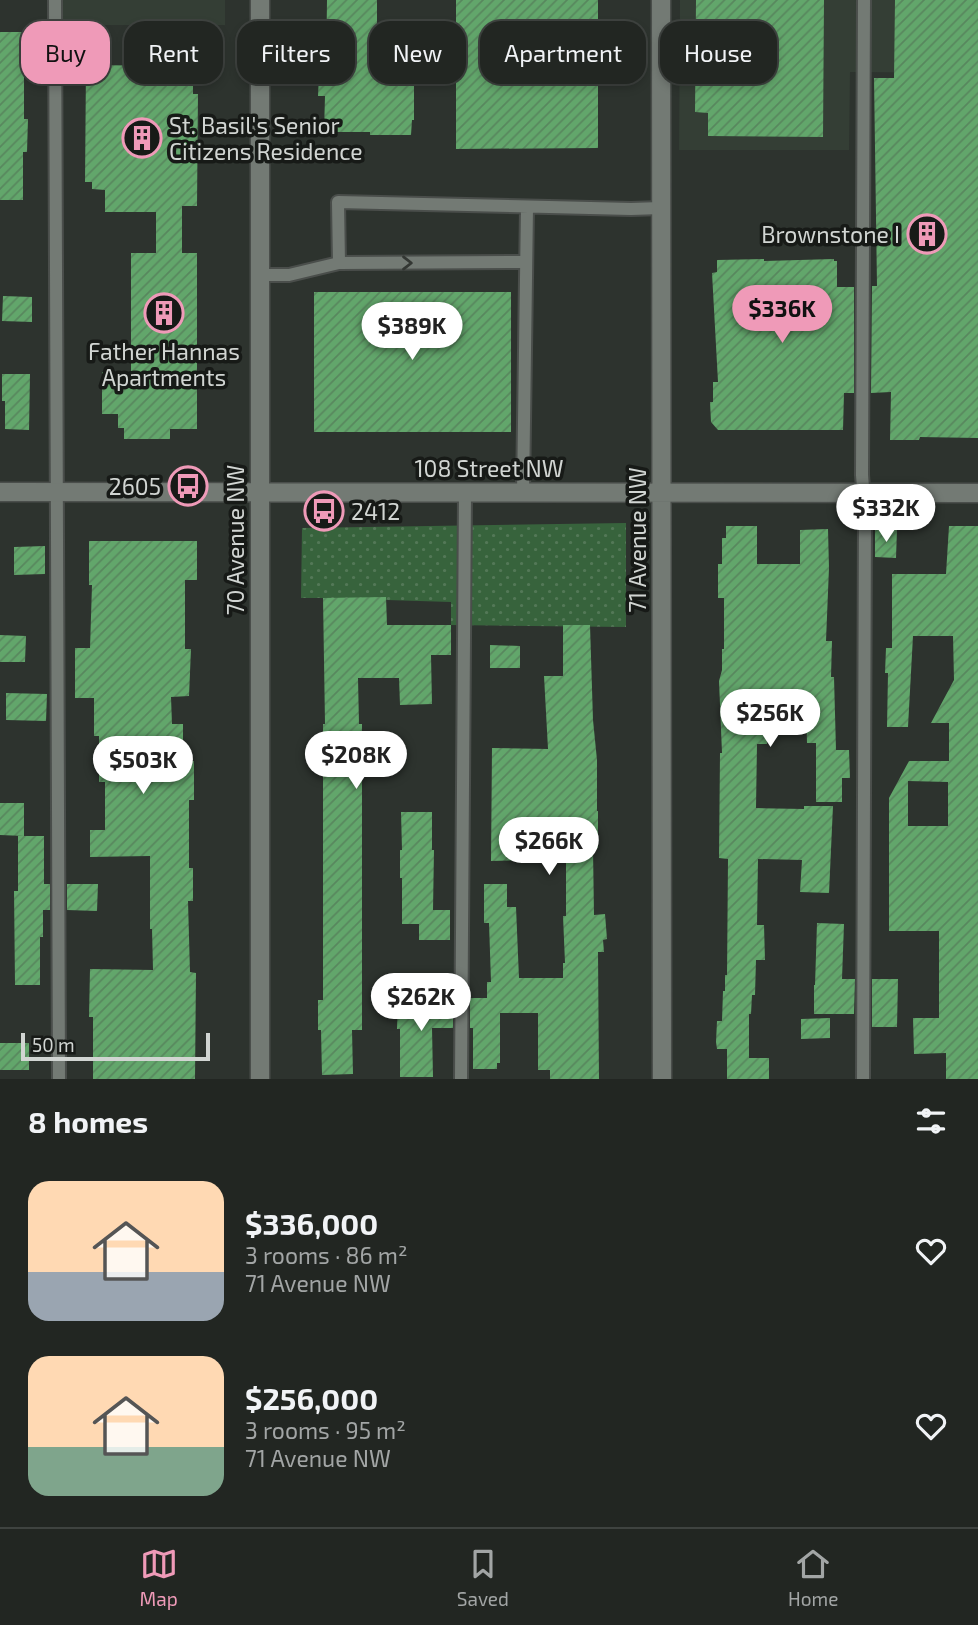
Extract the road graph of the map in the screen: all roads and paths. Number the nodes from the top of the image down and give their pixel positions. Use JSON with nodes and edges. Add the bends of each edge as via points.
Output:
{"nodes":[{"id":1,"x":55,"y":0,"type":"edge"},
{"id":2,"x":260,"y":0,"type":"edge"},
{"id":3,"x":661,"y":0,"type":"edge"},
{"id":4,"x":864,"y":0,"type":"edge"},
{"id":5,"x":527,"y":206,"type":"junction"},
{"id":6,"x":661,"y":208,"type":"junction"},
{"id":7,"x":526,"y":262,"type":"junction"},
{"id":8,"x":339,"y":263,"type":"junction"},
{"id":9,"x":260,"y":275,"type":"junction"},
{"id":10,"x":57,"y":491,"type":"junction"},
{"id":11,"x":0,"y":492,"type":"edge"},
{"id":12,"x":661,"y":492,"type":"junction"},
{"id":13,"x":863,"y":492,"type":"junction"},
{"id":14,"x":259,"y":493,"type":"junction"},
{"id":15,"x":464,"y":493,"type":"junction"},
{"id":16,"x":523,"y":493,"type":"junction"},
{"id":17,"x":978,"y":493,"type":"edge"},
{"id":18,"x":59,"y":1079,"type":"edge"},
{"id":19,"x":260,"y":1079,"type":"edge"},
{"id":20,"x":461,"y":1079,"type":"edge"},
{"id":21,"x":662,"y":1079,"type":"edge"},
{"id":22,"x":863,"y":1079,"type":"edge"}],
"edges":[{"from":1,"to":10,"type":"lane"},
{"from":2,"to":9,"type":"street","name":"70 Avenue NW"},
{"from":3,"to":6,"type":"street","name":"71 Avenue NW"},
{"from":4,"to":13,"type":"lane"},
{"from":5,"to":6,"type":"lane"},
{"from":5,"to":7,"type":"lane"},
{"from":5,"to":8,"type":"lane","via":[[338,202]]},
{"from":6,"to":12,"type":"street","name":"71 Avenue NW"},
{"from":8,"to":7,"type":"lane","one_way":true},
{"from":7,"to":16,"type":"lane"},
{"from":8,"to":9,"type":"lane","via":[[289,275]]},
{"from":9,"to":14,"type":"street","name":"70 Avenue NW"},
{"from":10,"to":11,"type":"street","name":"108 Street NW"},
{"from":10,"to":14,"type":"street","name":"108 Street NW"},
{"from":10,"to":18,"type":"lane"},
{"from":12,"to":13,"type":"street","name":"108 Street NW"},
{"from":12,"to":16,"type":"street","name":"108 Street NW"},
{"from":12,"to":21,"type":"street","name":"71 Avenue NW"},
{"from":13,"to":17,"type":"street","name":"108 Street NW"},
{"from":13,"to":22,"type":"lane"},
{"from":14,"to":15,"type":"street","name":"108 Street NW"},
{"from":14,"to":19,"type":"street","name":"70 Avenue NW"},
{"from":15,"to":16,"type":"street","name":"108 Street NW"},
{"from":15,"to":20,"type":"lane"}]}
